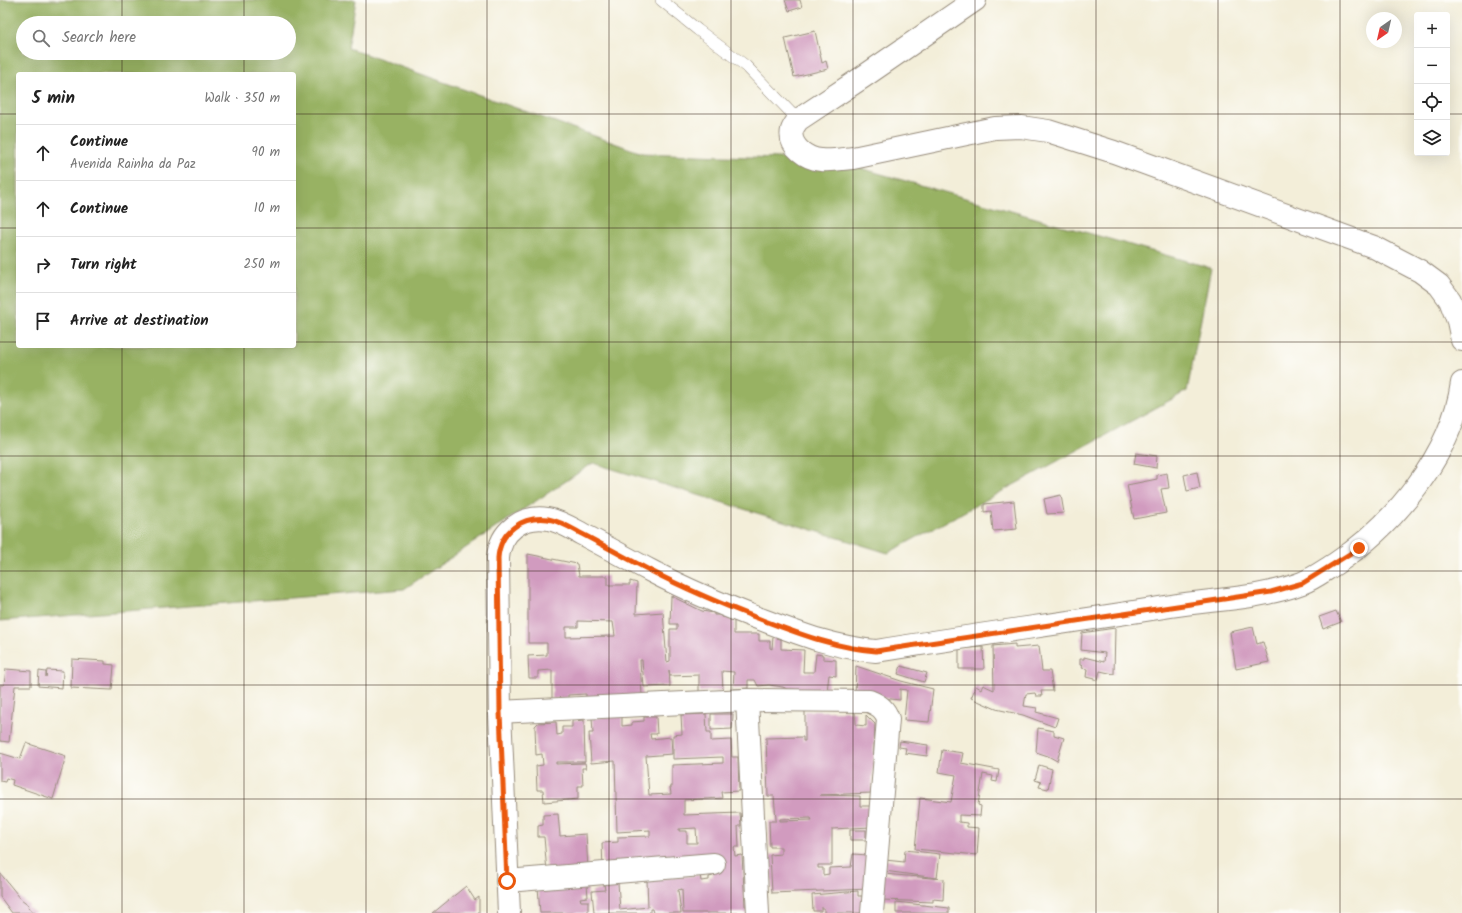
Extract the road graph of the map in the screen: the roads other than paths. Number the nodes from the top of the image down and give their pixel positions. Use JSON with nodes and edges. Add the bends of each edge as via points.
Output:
{"nodes":[{"id":1,"x":661,"y":0,"type":"edge"},
{"id":2,"x":975,"y":0,"type":"edge"},
{"id":3,"x":798,"y":120,"type":"junction"},
{"id":4,"x":1462,"y":340,"type":"edge"},
{"id":5,"x":1462,"y":382,"type":"edge"},
{"id":6,"x":747,"y":700,"type":"junction"},
{"id":7,"x":500,"y":712,"type":"junction"},
{"id":8,"x":714,"y":864,"type":"dead end"},
{"id":9,"x":507,"y":881,"type":"junction"},
{"id":10,"x":509,"y":913,"type":"edge"},
{"id":11,"x":758,"y":913,"type":"edge"},
{"id":12,"x":872,"y":913,"type":"edge"}],
"edges":[{"from":1,"to":3,"type":"lane","via":[[746,66]]},
{"from":2,"to":3,"type":"street"},
{"from":3,"to":4,"type":"street","via":[[792,129],[794,145],[804,154],[821,160],[853,158],[995,128],[1048,131],[1114,152],[1374,247],[1420,271],[1438,285],[1450,300]]},
{"from":5,"to":7,"type":"street","via":[[1459,402],[1450,428],[1405,502],[1359,548],[1303,583],[1271,592],[876,651],[853,649],[811,639],[719,604],[550,519],[535,518],[522,522],[512,528],[500,544],[498,558]]},
{"from":6,"to":7,"type":"street"},
{"from":6,"to":11,"type":"street"},
{"from":6,"to":12,"type":"street","via":[[869,701],[877,704],[886,713],[888,719]]},
{"from":7,"to":9,"type":"street"},
{"from":8,"to":9,"type":"street"},
{"from":9,"to":10,"type":"street"}]}
